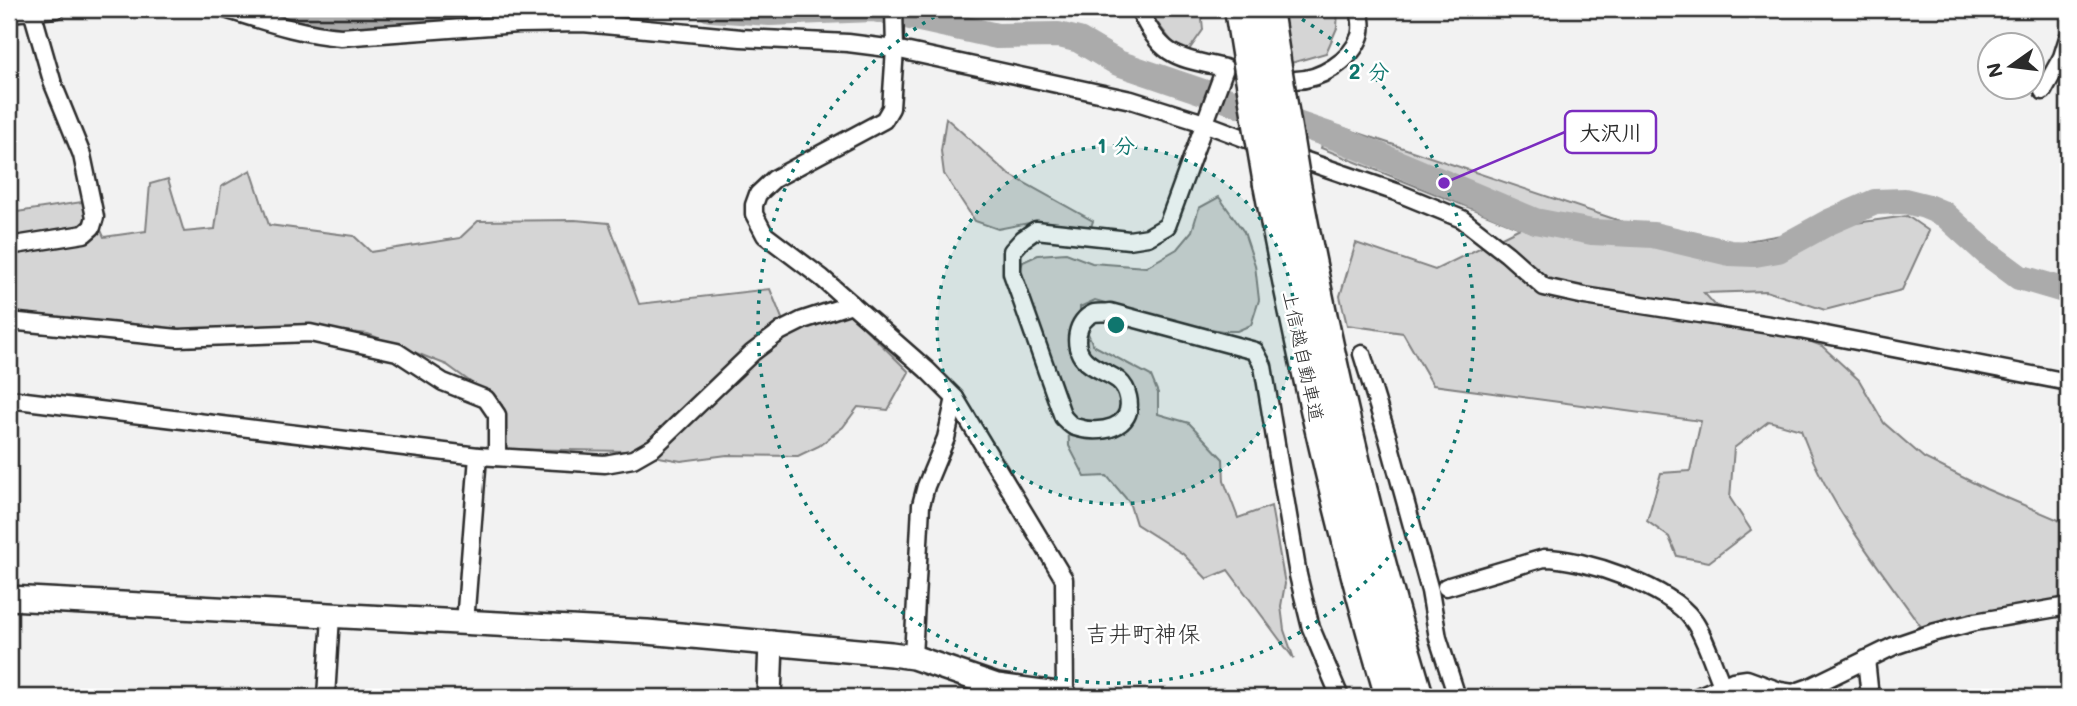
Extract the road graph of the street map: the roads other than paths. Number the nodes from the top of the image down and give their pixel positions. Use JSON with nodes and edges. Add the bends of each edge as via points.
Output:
{"nodes":[{"id":1,"x":57,"y":9,"type":"edge"},
{"id":2,"x":225,"y":9,"type":"edge"},
{"id":3,"x":894,"y":9,"type":"edge"},
{"id":4,"x":1139,"y":9,"type":"edge"},
{"id":5,"x":1240,"y":9,"type":"edge"},
{"id":6,"x":1267,"y":9,"type":"edge"},
{"id":7,"x":1359,"y":9,"type":"edge"},
{"id":8,"x":32,"y":11,"type":"junction"},
{"id":9,"x":9,"y":13,"type":"edge"},
{"id":10,"x":2068,"y":38,"type":"edge"},
{"id":11,"x":895,"y":50,"type":"junction"},
{"id":12,"x":1261,"y":57,"type":"junction"},
{"id":13,"x":1295,"y":80,"type":"dead end"},
{"id":14,"x":2046,"y":86,"type":"edge"},
{"id":15,"x":1204,"y":123,"type":"junction"},
{"id":16,"x":1282,"y":184,"type":"junction"},
{"id":17,"x":9,"y":246,"type":"edge"},
{"id":18,"x":852,"y":304,"type":"junction"},
{"id":19,"x":9,"y":321,"type":"edge"},
{"id":20,"x":1362,"y":354,"type":"dead end"},
{"id":21,"x":2068,"y":382,"type":"edge"},
{"id":22,"x":9,"y":398,"type":"edge"},
{"id":23,"x":955,"y":398,"type":"junction"},
{"id":24,"x":478,"y":456,"type":"junction"},
{"id":25,"x":497,"y":457,"type":"junction"},
{"id":26,"x":1446,"y":587,"type":"dead end"},
{"id":27,"x":9,"y":598,"type":"edge"},
{"id":28,"x":2068,"y":607,"type":"edge"},
{"id":29,"x":331,"y":616,"type":"junction"},
{"id":30,"x":465,"y":623,"type":"junction"},
{"id":31,"x":771,"y":643,"type":"junction"},
{"id":32,"x":913,"y":657,"type":"junction"},
{"id":33,"x":1866,"y":659,"type":"junction"},
{"id":34,"x":1722,"y":685,"type":"junction"},
{"id":35,"x":1065,"y":696,"type":"edge"},
{"id":36,"x":326,"y":697,"type":"edge"},
{"id":37,"x":769,"y":697,"type":"edge"},
{"id":38,"x":1340,"y":697,"type":"edge"},
{"id":39,"x":1391,"y":697,"type":"edge"},
{"id":40,"x":1418,"y":697,"type":"edge"},
{"id":41,"x":1457,"y":697,"type":"edge"},
{"id":42,"x":1697,"y":697,"type":"edge"},
{"id":43,"x":1870,"y":697,"type":"edge"}],
"edges":[{"from":1,"to":8,"type":"street"},
{"from":2,"to":11,"type":"street","via":[[286,29],[341,37],[583,23]]},
{"from":3,"to":11,"type":"street"},
{"from":4,"to":15,"type":"street","via":[[1150,33],[1171,54],[1225,68]]},
{"from":5,"to":12,"type":"highway","name":"上信越自動車道"},
{"from":6,"to":12,"type":"highway","name":"上信越自動車道"},
{"from":7,"to":13,"type":"street","via":[[1360,36],[1345,58],[1318,76]]},
{"from":8,"to":9,"type":"street"},
{"from":8,"to":17,"type":"street","via":[[53,84],[82,155],[95,217],[84,234]]},
{"from":10,"to":14,"type":"street"},
{"from":11,"to":15,"type":"street","via":[[1131,100]]},
{"from":11,"to":18,"type":"street","via":[[891,108],[884,120],[774,178],[754,205],[765,235]]},
{"from":12,"to":16,"type":"highway","name":"上信越自動車道","bridge":true},
{"from":15,"to":21,"type":"street","via":[[1462,219],[1544,287]]},
{"from":15,"to":38,"type":"street","via":[[1167,226],[1148,237],[1129,240],[1036,230],[1012,251],[1012,273],[1063,417],[1073,427],[1117,427],[1127,416],[1128,397],[1119,379],[1085,360],[1079,349],[1077,332],[1093,313],[1110,312],[1255,351],[1263,366],[1311,628]]},
{"from":16,"to":39,"type":"highway","name":"上信越自動車道","via":[[1320,429]]},
{"from":16,"to":40,"type":"highway","name":"上信越自動車道"},
{"from":18,"to":23,"type":"street"},
{"from":18,"to":25,"type":"street","via":[[781,331],[654,447],[634,459],[605,464]]},
{"from":19,"to":25,"type":"street","via":[[178,338],[310,334],[397,352],[443,382],[486,399],[497,415]]},
{"from":20,"to":41,"type":"street"},
{"from":22,"to":24,"type":"street"},
{"from":23,"to":32,"type":"street","via":[[946,438],[921,505]]},
{"from":23,"to":35,"type":"street","via":[[1064,579]]},
{"from":24,"to":25,"type":"street"},
{"from":24,"to":30,"type":"street"},
{"from":26,"to":34,"type":"street","via":[[1544,558],[1619,574],[1673,600],[1694,620]]},
{"from":27,"to":29,"type":"street"},
{"from":28,"to":33,"type":"street","via":[[1932,633]]},
{"from":29,"to":30,"type":"street"},
{"from":29,"to":36,"type":"street"},
{"from":30,"to":31,"type":"street"},
{"from":31,"to":32,"type":"street"},
{"from":31,"to":37,"type":"street"},
{"from":32,"to":35,"type":"street","via":[[997,686]]},
{"from":33,"to":34,"type":"street","via":[[1793,693],[1747,679]]},
{"from":33,"to":43,"type":"street"},
{"from":34,"to":42,"type":"street"}]}
